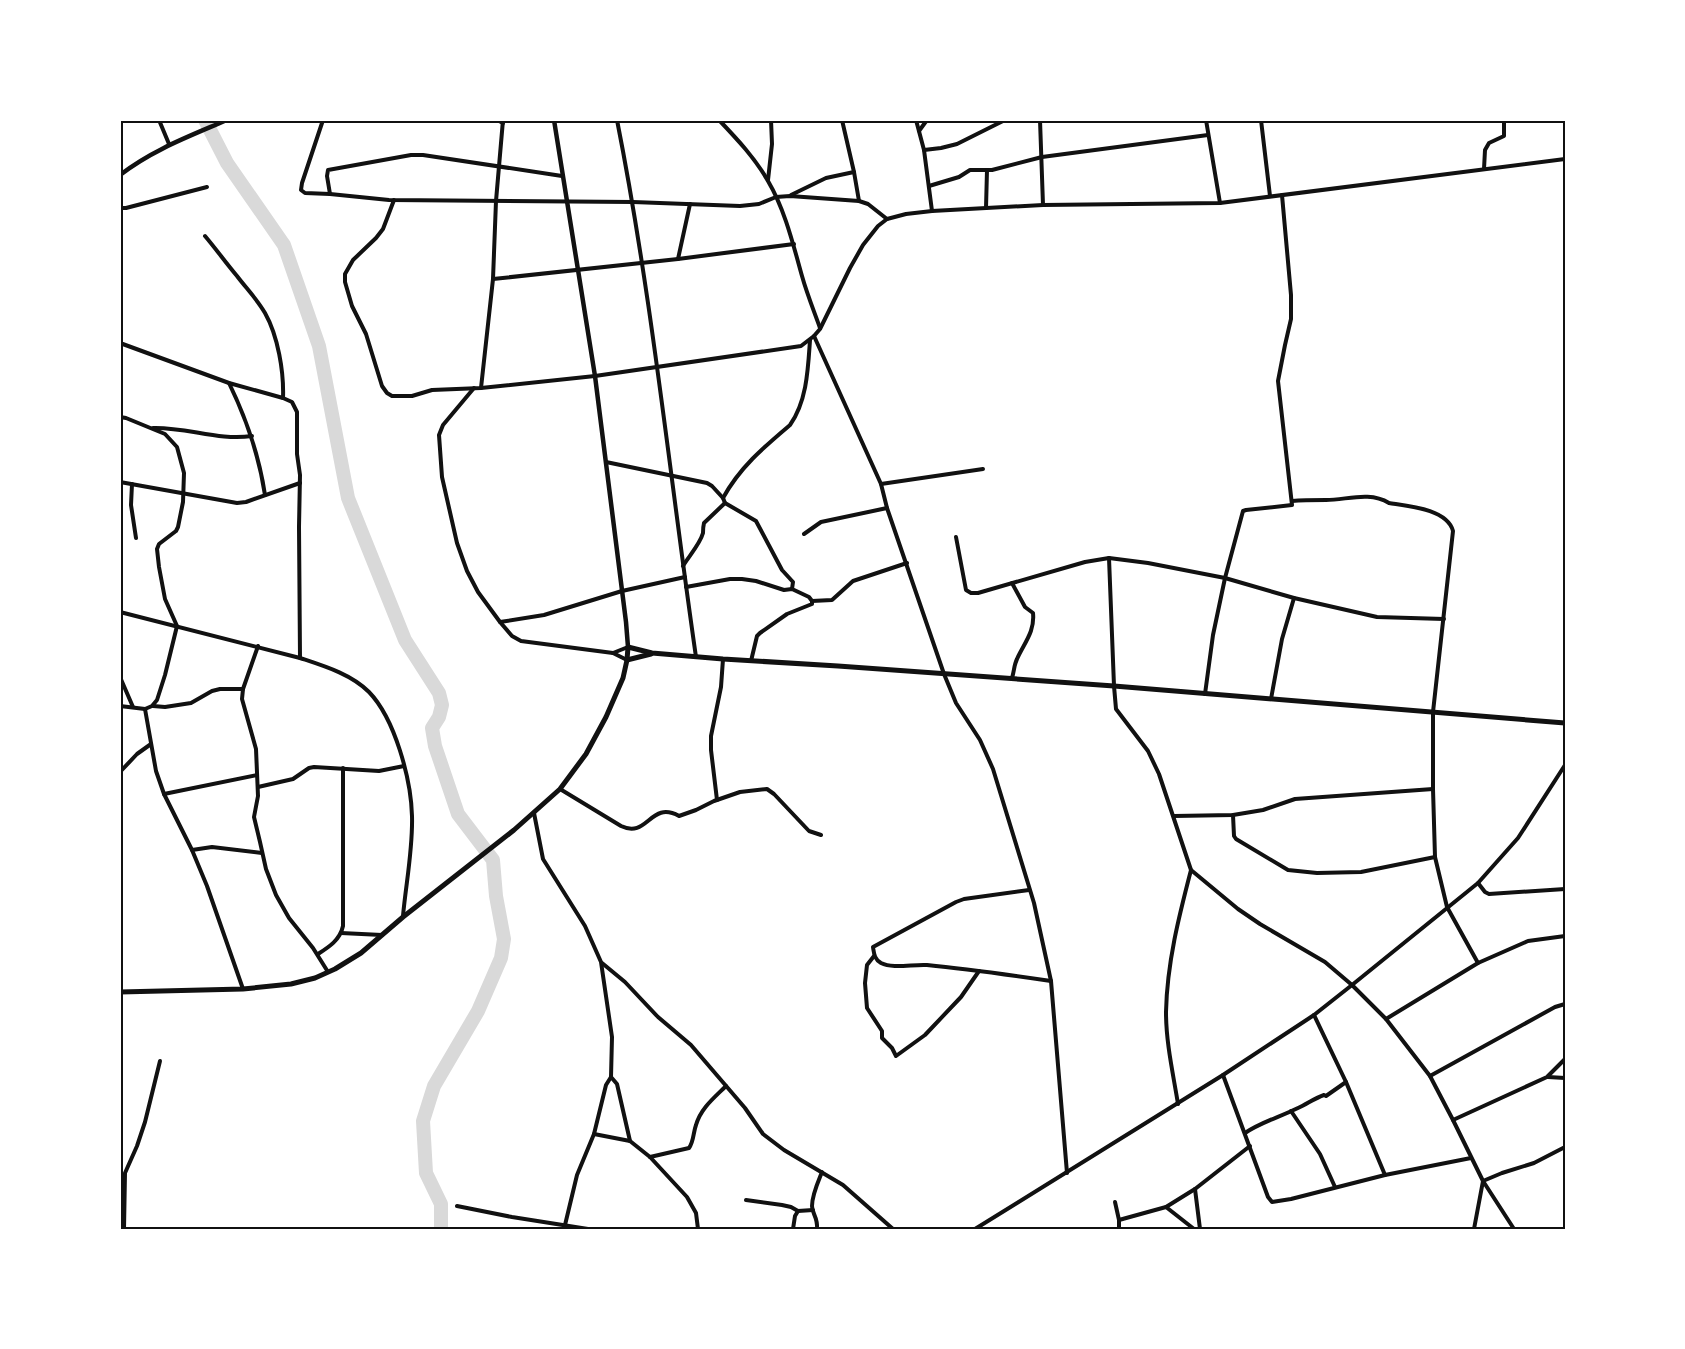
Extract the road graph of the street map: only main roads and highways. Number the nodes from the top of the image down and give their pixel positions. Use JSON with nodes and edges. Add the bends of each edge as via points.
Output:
{"nodes":[{"id":1,"x":652,"y":653,"type":"junction"},
{"id":2,"x":627,"y":660,"type":"junction"},
{"id":3,"x":1565,"y":723,"type":"edge"},
{"id":4,"x":120,"y":992,"type":"edge"}],
"edges":[{"from":1,"to":2,"type":"main road"},
{"from":1,"to":2,"type":"main road","via":[[628,647]]},
{"from":1,"to":3,"type":"main road"},
{"from":2,"to":4,"type":"main road","via":[[597,735],[560,789],[361,953],[315,978],[291,984]]}]}
